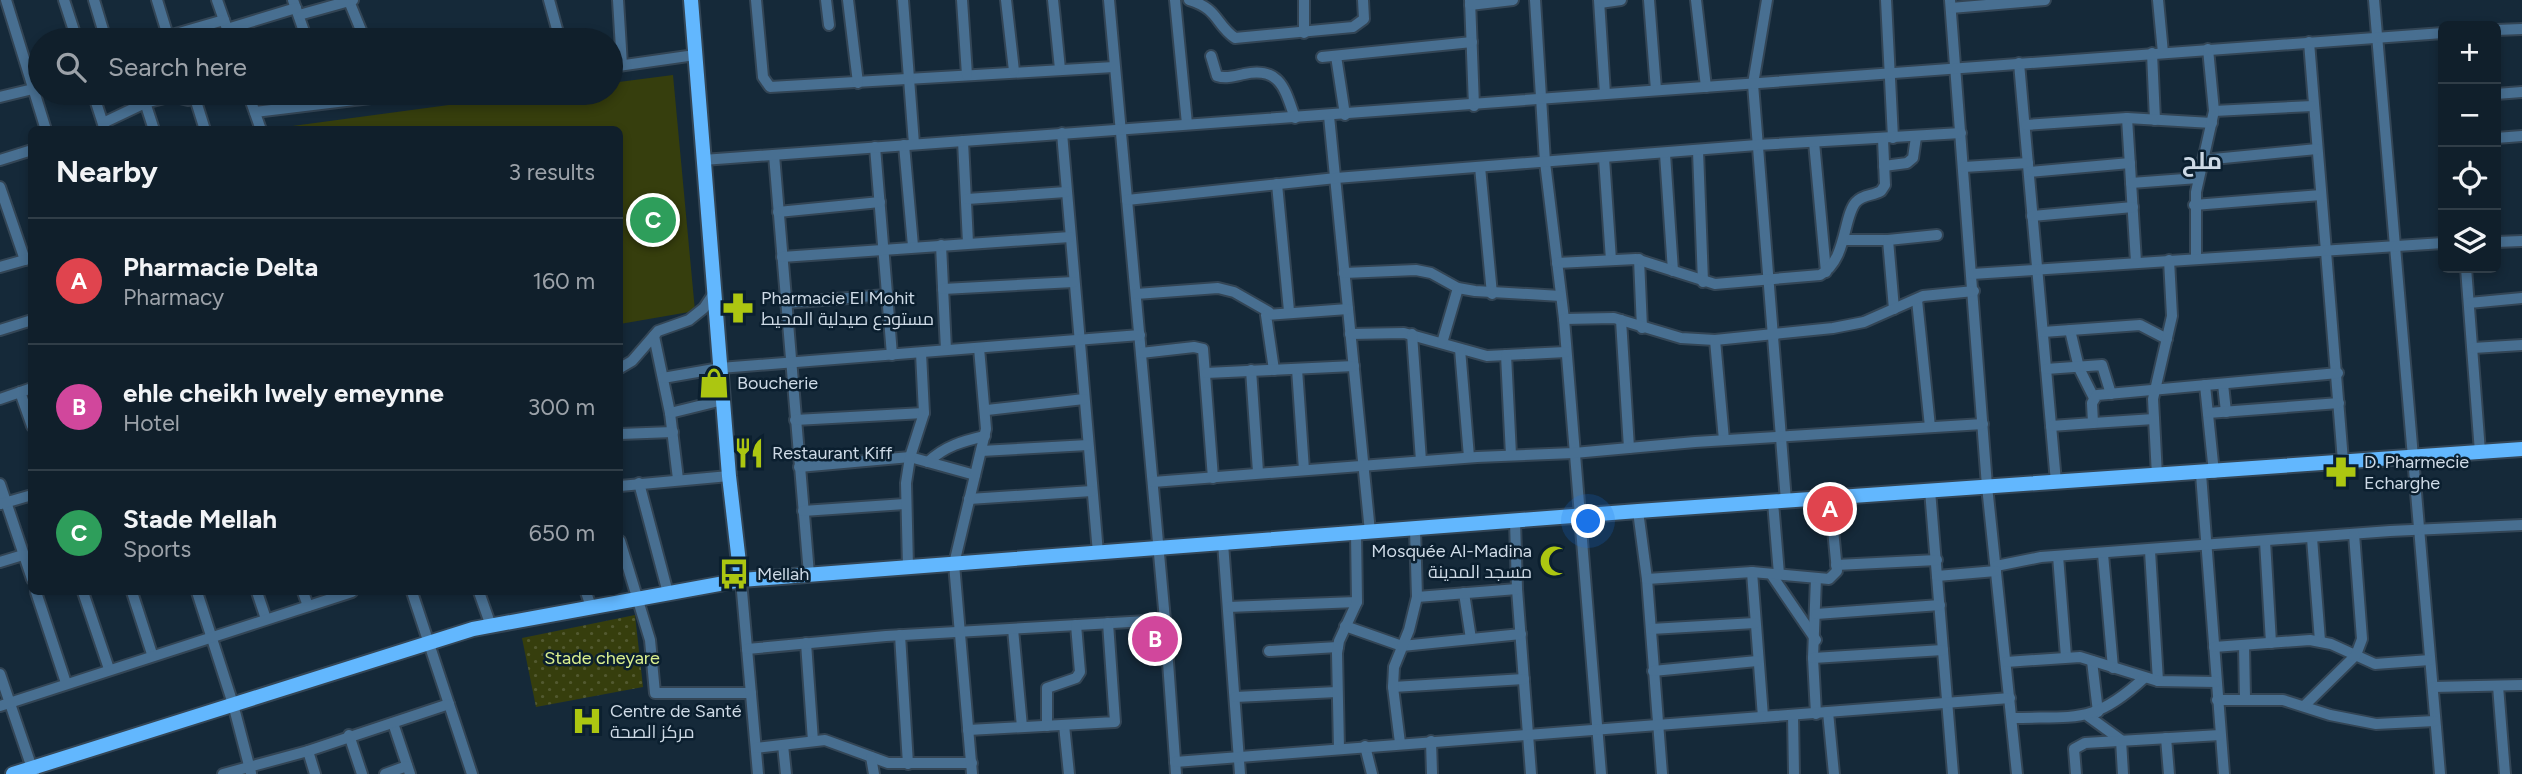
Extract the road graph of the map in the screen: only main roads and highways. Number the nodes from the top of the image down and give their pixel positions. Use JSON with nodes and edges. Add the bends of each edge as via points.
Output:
{"nodes":[{"id":1,"x":691,"y":0,"type":"edge"},
{"id":2,"x":2522,"y":449,"type":"edge"},
{"id":3,"x":741,"y":580,"type":"junction"},
{"id":4,"x":33,"y":771,"type":"edge"},
{"id":5,"x":13,"y":774,"type":"edge"}],
"edges":[{"from":1,"to":3,"type":"main road"},
{"from":2,"to":3,"type":"main road"},
{"from":3,"to":4,"type":"main road","via":[[428,642]]},
{"from":4,"to":5,"type":"main road"}]}
